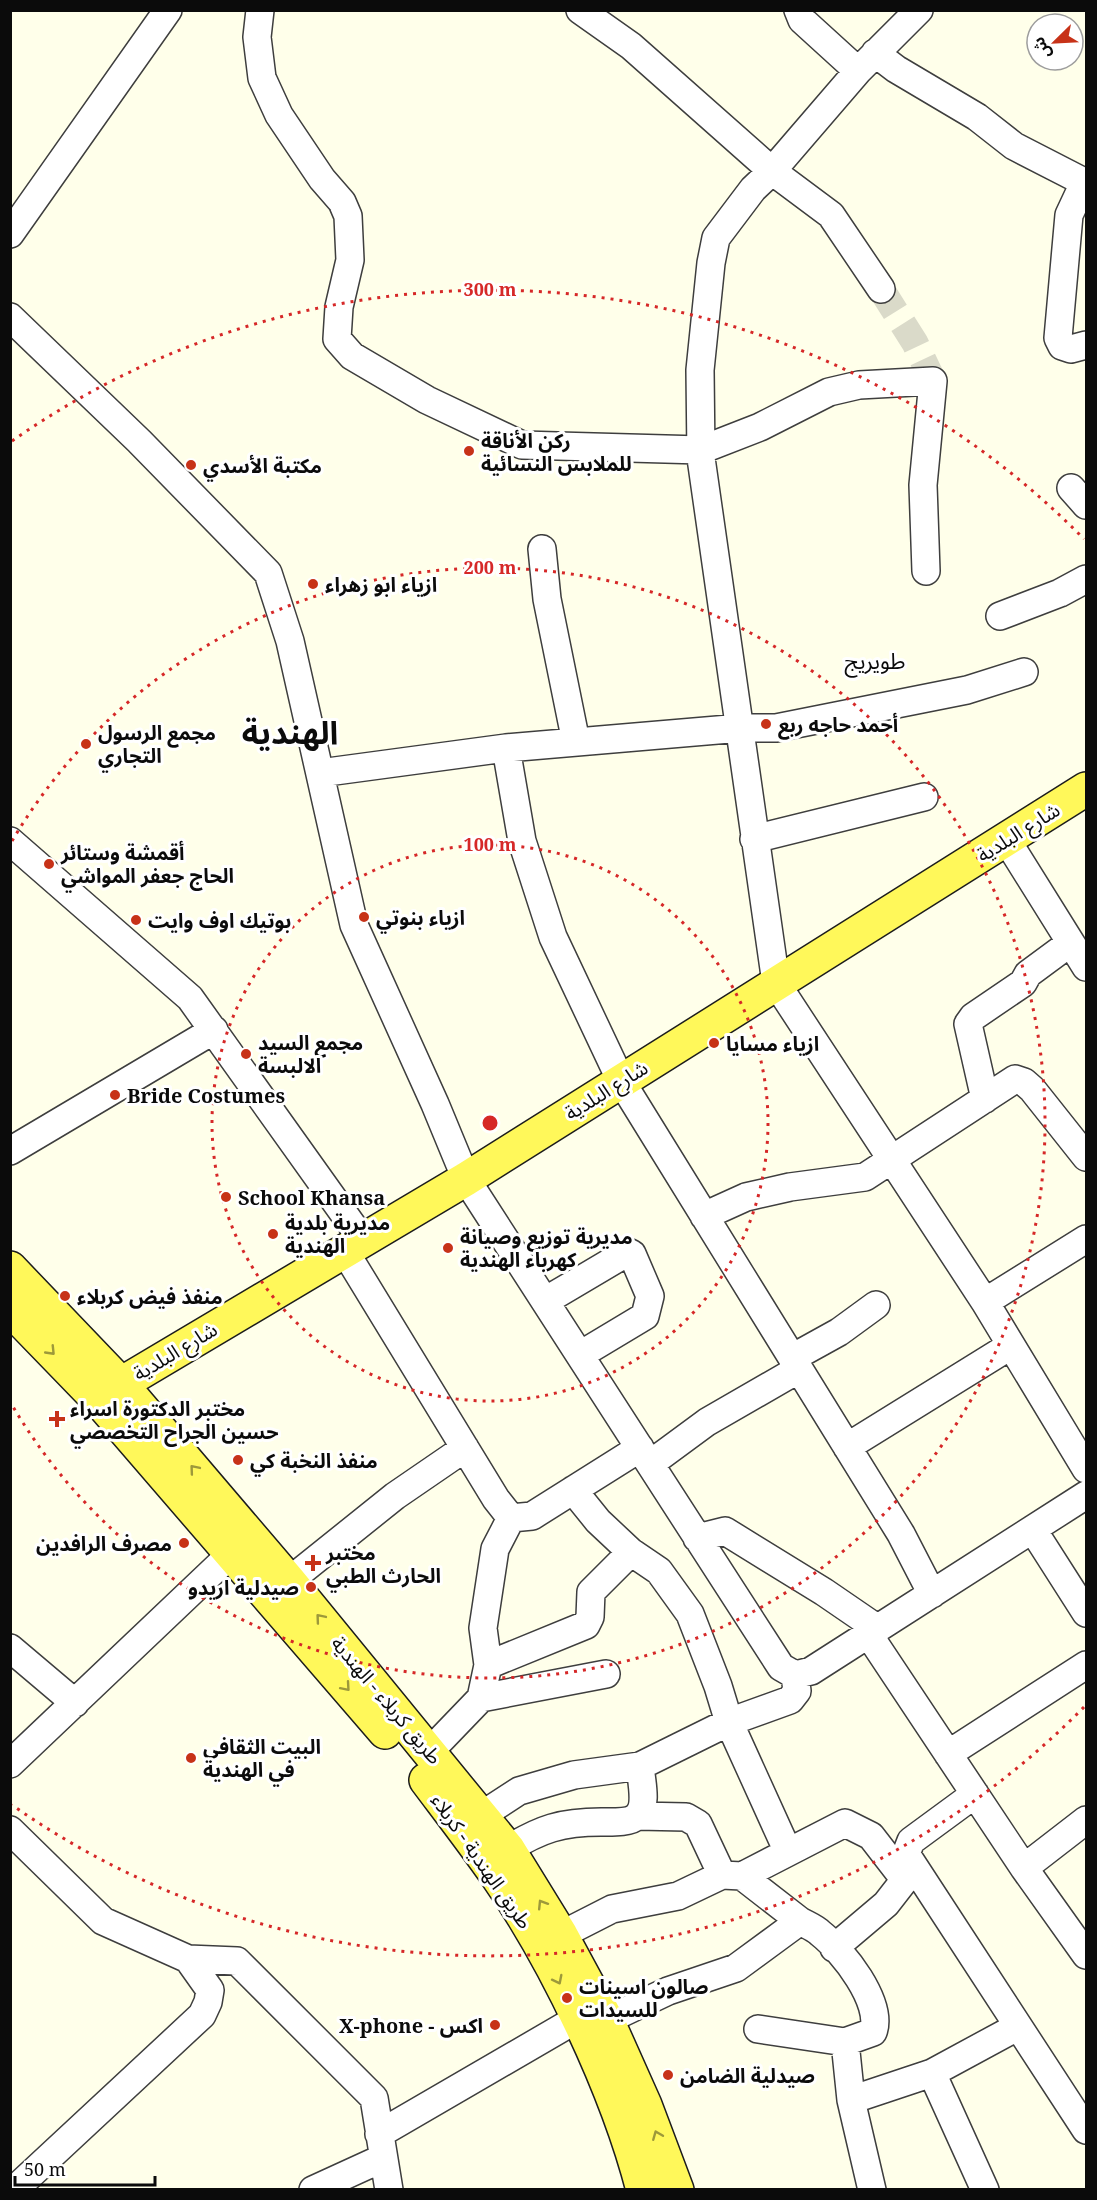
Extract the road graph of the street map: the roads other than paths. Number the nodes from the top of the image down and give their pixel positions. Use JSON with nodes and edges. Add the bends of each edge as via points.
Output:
{"nodes":[{"id":1,"x":168,"y":10,"type":"edge"},
{"id":2,"x":260,"y":10,"type":"edge"},
{"id":3,"x":580,"y":10,"type":"edge"},
{"id":4,"x":798,"y":10,"type":"edge"},
{"id":5,"x":920,"y":10,"type":"edge"},
{"id":6,"x":866,"y":62,"type":"junction"},
{"id":7,"x":772,"y":171,"type":"junction"},
{"id":8,"x":1085,"y":183,"type":"edge"},
{"id":9,"x":10,"y":234,"type":"edge"},
{"id":10,"x":881,"y":289,"type":"tunnel mouth"},
{"id":11,"x":10,"y":316,"type":"edge"},
{"id":12,"x":1086,"y":345,"type":"edge"},
{"id":13,"x":700,"y":450,"type":"junction"},
{"id":14,"x":542,"y":549,"type":"dead end"},
{"id":15,"x":926,"y":571,"type":"dead end"},
{"id":16,"x":1086,"y":579,"type":"edge"},
{"id":17,"x":1000,"y":616,"type":"dead end"},
{"id":18,"x":1024,"y":672,"type":"dead end"},
{"id":19,"x":741,"y":728,"type":"junction"},
{"id":20,"x":576,"y":742,"type":"junction"},
{"id":21,"x":506,"y":748,"type":"junction"},
{"id":22,"x":320,"y":773,"type":"junction"},
{"id":23,"x":1086,"y":789,"type":"edge"},
{"id":24,"x":924,"y":796,"type":"dead end"},
{"id":25,"x":754,"y":838,"type":"junction"},
{"id":26,"x":1006,"y":839,"type":"junction"},
{"id":27,"x":10,"y":841,"type":"edge"},
{"id":28,"x":1070,"y":943,"type":"junction"},
{"id":29,"x":1086,"y":968,"type":"edge"},
{"id":30,"x":776,"y":983,"type":"junction"},
{"id":31,"x":214,"y":1030,"type":"junction"},
{"id":32,"x":621,"y":1081,"type":"junction"},
{"id":33,"x":985,"y":1099,"type":"junction"},
{"id":34,"x":10,"y":1151,"type":"edge"},
{"id":35,"x":1086,"y":1157,"type":"edge"},
{"id":36,"x":891,"y":1161,"type":"junction"},
{"id":37,"x":466,"y":1179,"type":"junction"},
{"id":38,"x":704,"y":1216,"type":"junction"},
{"id":39,"x":1086,"y":1239,"type":"edge"},
{"id":40,"x":353,"y":1245,"type":"junction"},
{"id":41,"x":10,"y":1268,"type":"edge"},
{"id":42,"x":545,"y":1301,"type":"junction"},
{"id":43,"x":985,"y":1302,"type":"junction"},
{"id":44,"x":876,"y":1305,"type":"dead end"},
{"id":45,"x":10,"y":1309,"type":"edge"},
{"id":46,"x":1010,"y":1346,"type":"junction"},
{"id":47,"x":580,"y":1355,"type":"junction"},
{"id":48,"x":795,"y":1364,"type":"junction"},
{"id":49,"x":121,"y":1384,"type":"junction"},
{"id":50,"x":847,"y":1447,"type":"junction"},
{"id":51,"x":465,"y":1448,"type":"junction"},
{"id":52,"x":645,"y":1456,"type":"junction"},
{"id":53,"x":1086,"y":1469,"type":"edge"},
{"id":54,"x":573,"y":1490,"type":"junction"},
{"id":55,"x":1086,"y":1495,"type":"edge"},
{"id":56,"x":511,"y":1518,"type":"junction"},
{"id":57,"x":1033,"y":1530,"type":"junction"},
{"id":58,"x":697,"y":1538,"type":"junction"},
{"id":59,"x":631,"y":1552,"type":"junction"},
{"id":60,"x":231,"y":1554,"type":"junction"},
{"id":61,"x":289,"y":1581,"type":"junction"},
{"id":62,"x":932,"y":1594,"type":"junction"},
{"id":63,"x":1086,"y":1613,"type":"edge"},
{"id":64,"x":873,"y":1632,"type":"junction"},
{"id":65,"x":10,"y":1648,"type":"edge"},
{"id":66,"x":488,"y":1665,"type":"junction"},
{"id":67,"x":1086,"y":1665,"type":"edge"},
{"id":68,"x":606,"y":1674,"type":"dead end"},
{"id":69,"x":795,"y":1675,"type":"junction"},
{"id":70,"x":481,"y":1698,"type":"junction"},
{"id":71,"x":75,"y":1703,"type":"junction"},
{"id":72,"x":729,"y":1722,"type":"junction"},
{"id":73,"x":430,"y":1751,"type":"junction"},
{"id":74,"x":948,"y":1754,"type":"junction"},
{"id":75,"x":10,"y":1764,"type":"edge"},
{"id":76,"x":640,"y":1766,"type":"junction"},
{"id":77,"x":975,"y":1794,"type":"junction"},
{"id":78,"x":482,"y":1815,"type":"junction"},
{"id":79,"x":637,"y":1816,"type":"junction"},
{"id":80,"x":1086,"y":1820,"type":"edge"},
{"id":81,"x":10,"y":1830,"type":"edge"},
{"id":82,"x":508,"y":1849,"type":"junction"},
{"id":83,"x":788,"y":1852,"type":"junction"},
{"id":84,"x":1024,"y":1868,"type":"junction"},
{"id":85,"x":910,"y":1874,"type":"junction"},
{"id":86,"x":732,"y":1875,"type":"junction"},
{"id":87,"x":800,"y":1921,"type":"junction"},
{"id":88,"x":561,"y":1935,"type":"junction"},
{"id":89,"x":834,"y":1948,"type":"junction"},
{"id":90,"x":1086,"y":1954,"type":"edge"},
{"id":91,"x":188,"y":1959,"type":"junction"},
{"id":92,"x":592,"y":2020,"type":"junction"},
{"id":93,"x":1017,"y":2027,"type":"junction"},
{"id":94,"x":758,"y":2029,"type":"dead end"},
{"id":95,"x":845,"y":2042,"type":"junction"},
{"id":96,"x":932,"y":2073,"type":"junction"},
{"id":97,"x":851,"y":2100,"type":"junction"},
{"id":98,"x":1086,"y":2130,"type":"edge"},
{"id":99,"x":382,"y":2146,"type":"junction"},
{"id":100,"x":15,"y":2190,"type":"edge"},
{"id":101,"x":313,"y":2190,"type":"edge"},
{"id":102,"x":389,"y":2190,"type":"edge"},
{"id":103,"x":643,"y":2190,"type":"edge"},
{"id":104,"x":677,"y":2190,"type":"edge"},
{"id":105,"x":872,"y":2190,"type":"edge"},
{"id":106,"x":985,"y":2190,"type":"edge"}],
"edges":[{"from":1,"to":9,"type":"street"},
{"from":2,"to":13,"type":"street","via":[[262,78],[279,115],[348,216],[350,260],[339,307],[337,339],[352,356],[427,400],[522,446]]},
{"from":3,"to":7,"type":"street","via":[[631,46]]},
{"from":4,"to":6,"type":"street","via":[[802,20]]},
{"from":5,"to":6,"type":"street"},
{"from":6,"to":7,"type":"street"},
{"from":6,"to":8,"type":"street","via":[[896,69],[977,117],[1014,146]]},
{"from":7,"to":10,"type":"street","via":[[831,215]]},
{"from":7,"to":13,"type":"street","via":[[753,189],[716,238],[700,370]]},
{"from":8,"to":12,"type":"street","via":[[1069,215],[1058,338],[1062,346],[1071,349]]},
{"from":11,"to":22,"type":"street","via":[[268,573],[290,641]]},
{"from":13,"to":15,"type":"street","via":[[760,427],[829,392],[933,381],[923,485]]},
{"from":13,"to":19,"type":"street"},
{"from":14,"to":20,"type":"street","via":[[547,599]]},
{"from":16,"to":17,"type":"street"},
{"from":18,"to":19,"type":"street","via":[[966,690],[776,728]]},
{"from":19,"to":20,"type":"street"},
{"from":19,"to":25,"type":"street"},
{"from":20,"to":21,"type":"street"},
{"from":21,"to":22,"type":"street"},
{"from":21,"to":32,"type":"street","via":[[522,841],[554,937]]},
{"from":22,"to":37,"type":"street","via":[[354,925]]},
{"from":23,"to":26,"type":"main road","name":"شارع البلدية"},
{"from":24,"to":25,"type":"street"},
{"from":25,"to":30,"type":"street"},
{"from":26,"to":28,"type":"street"},
{"from":26,"to":30,"type":"main road","name":"شارع البلدية"},
{"from":27,"to":31,"type":"street","via":[[190,998]]},
{"from":28,"to":29,"type":"street"},
{"from":28,"to":33,"type":"street","via":[[968,1024]]},
{"from":30,"to":32,"type":"main road","name":"شارع البلدية"},
{"from":30,"to":36,"type":"street"},
{"from":31,"to":34,"type":"street"},
{"from":31,"to":40,"type":"street"},
{"from":32,"to":37,"type":"main road","name":"شارع البلدية"},
{"from":32,"to":38,"type":"street"},
{"from":33,"to":35,"type":"street","via":[[1015,1079],[1024,1082]]},
{"from":33,"to":36,"type":"street"},
{"from":36,"to":38,"type":"street","via":[[865,1177],[746,1197]]},
{"from":36,"to":43,"type":"street"},
{"from":37,"to":40,"type":"main road","name":"شارع البلدية"},
{"from":37,"to":42,"type":"street"},
{"from":38,"to":48,"type":"street"},
{"from":39,"to":43,"type":"street"},
{"from":40,"to":49,"type":"main road","name":"شارع البلدية"},
{"from":40,"to":51,"type":"street"},
{"from":41,"to":49,"type":"main road","name":"طريق كربلاء - الهندية"},
{"from":42,"to":47,"type":"street"},
{"from":42,"to":47,"type":"street","via":[[628,1252],[632,1254],[650,1296],[645,1316]]},
{"from":43,"to":46,"type":"street"},
{"from":44,"to":48,"type":"street"},
{"from":45,"to":60,"type":"main road","name":"طريق الهندية - كربلاء","one_way":true,"via":[[102,1404]]},
{"from":46,"to":50,"type":"street"},
{"from":46,"to":53,"type":"street"},
{"from":47,"to":52,"type":"street"},
{"from":48,"to":50,"type":"street"},
{"from":48,"to":52,"type":"street","via":[[707,1422]]},
{"from":61,"to":49,"type":"main road","name":"طريق كربلاء - الهندية","one_way":true},
{"from":50,"to":62,"type":"street","via":[[901,1534]]},
{"from":51,"to":56,"type":"street"},
{"from":51,"to":61,"type":"street","via":[[395,1496]]},
{"from":52,"to":54,"type":"street"},
{"from":52,"to":58,"type":"street"},
{"from":54,"to":56,"type":"street","via":[[532,1516]]},
{"from":54,"to":59,"type":"street"},
{"from":55,"to":57,"type":"street"},
{"from":56,"to":66,"type":"street","via":[[495,1549],[483,1628]]},
{"from":57,"to":62,"type":"street"},
{"from":57,"to":63,"type":"street"},
{"from":58,"to":64,"type":"street","via":[[725,1532],[824,1592]]},
{"from":58,"to":69,"type":"street","via":[[781,1667]]},
{"from":59,"to":66,"type":"street","via":[[591,1592],[586,1625]]},
{"from":59,"to":72,"type":"street","via":[[659,1571],[690,1614]]},
{"from":60,"to":71,"type":"street"},
{"from":60,"to":92,"type":"main road","name":"طريق الهندية - كربلاء","one_way":true,"via":[[426,1779],[498,1877]]},
{"from":73,"to":61,"type":"main road","name":"طريق كربلاء - الهندية","one_way":true},
{"from":62,"to":64,"type":"street"},
{"from":64,"to":69,"type":"street","via":[[811,1671]]},
{"from":64,"to":74,"type":"street"},
{"from":65,"to":71,"type":"street"},
{"from":66,"to":70,"type":"street"},
{"from":67,"to":74,"type":"street"},
{"from":68,"to":70,"type":"street"},
{"from":69,"to":72,"type":"street","via":[[796,1691],[790,1700]]},
{"from":70,"to":73,"type":"street"},
{"from":71,"to":75,"type":"street"},
{"from":72,"to":76,"type":"street"},
{"from":72,"to":83,"type":"street"},
{"from":73,"to":78,"type":"main road","name":"طريق كربلاء - الهندية"},
{"from":74,"to":77,"type":"street"},
{"from":76,"to":78,"type":"street","via":[[574,1775],[519,1791]]},
{"from":76,"to":79,"type":"street","via":[[643,1806]]},
{"from":77,"to":84,"type":"street"},
{"from":77,"to":85,"type":"street","via":[[911,1841],[906,1854]]},
{"from":78,"to":82,"type":"main road","name":"طريق كربلاء - الهندية"},
{"from":79,"to":82,"type":"street","via":[[537,1831]]},
{"from":79,"to":86,"type":"street","via":[[686,1817],[698,1824]]},
{"from":80,"to":84,"type":"street"},
{"from":81,"to":91,"type":"street","via":[[103,1921]]},
{"from":88,"to":82,"type":"main road","name":"طريق كربلاء - الهندية","one_way":true},
{"from":83,"to":85,"type":"street","via":[[845,1823],[871,1836]]},
{"from":83,"to":86,"type":"street"},
{"from":84,"to":90,"type":"street"},
{"from":85,"to":89,"type":"street","via":[[886,1904]]},
{"from":85,"to":93,"type":"street","via":[[956,1928]]},
{"from":86,"to":87,"type":"street"},
{"from":86,"to":88,"type":"street","via":[[678,1896],[612,1909]]},
{"from":87,"to":89,"type":"street","via":[[820,1932]]},
{"from":87,"to":92,"type":"street","via":[[736,1968]]},
{"from":88,"to":92,"type":"main road","name":"طريق كربلاء - الهندية"},
{"from":89,"to":95,"type":"street","via":[[849,1962],[876,2017],[873,2032]]},
{"from":91,"to":99,"type":"street","via":[[237,1961],[374,2098]]},
{"from":91,"to":100,"type":"street","via":[[210,1990],[202,2015]]},
{"from":92,"to":99,"type":"street"},
{"from":92,"to":103,"type":"main road","name":"طريق الهندية - كربلاء"},
{"from":104,"to":92,"type":"main road","name":"طريق كربلاء - الهندية","one_way":true,"via":[[645,2105]]},
{"from":93,"to":96,"type":"street"},
{"from":93,"to":98,"type":"street"},
{"from":94,"to":95,"type":"street"},
{"from":95,"to":97,"type":"street"},
{"from":96,"to":97,"type":"street"},
{"from":96,"to":106,"type":"street"},
{"from":97,"to":105,"type":"street"},
{"from":99,"to":101,"type":"street"},
{"from":99,"to":102,"type":"street"}]}
